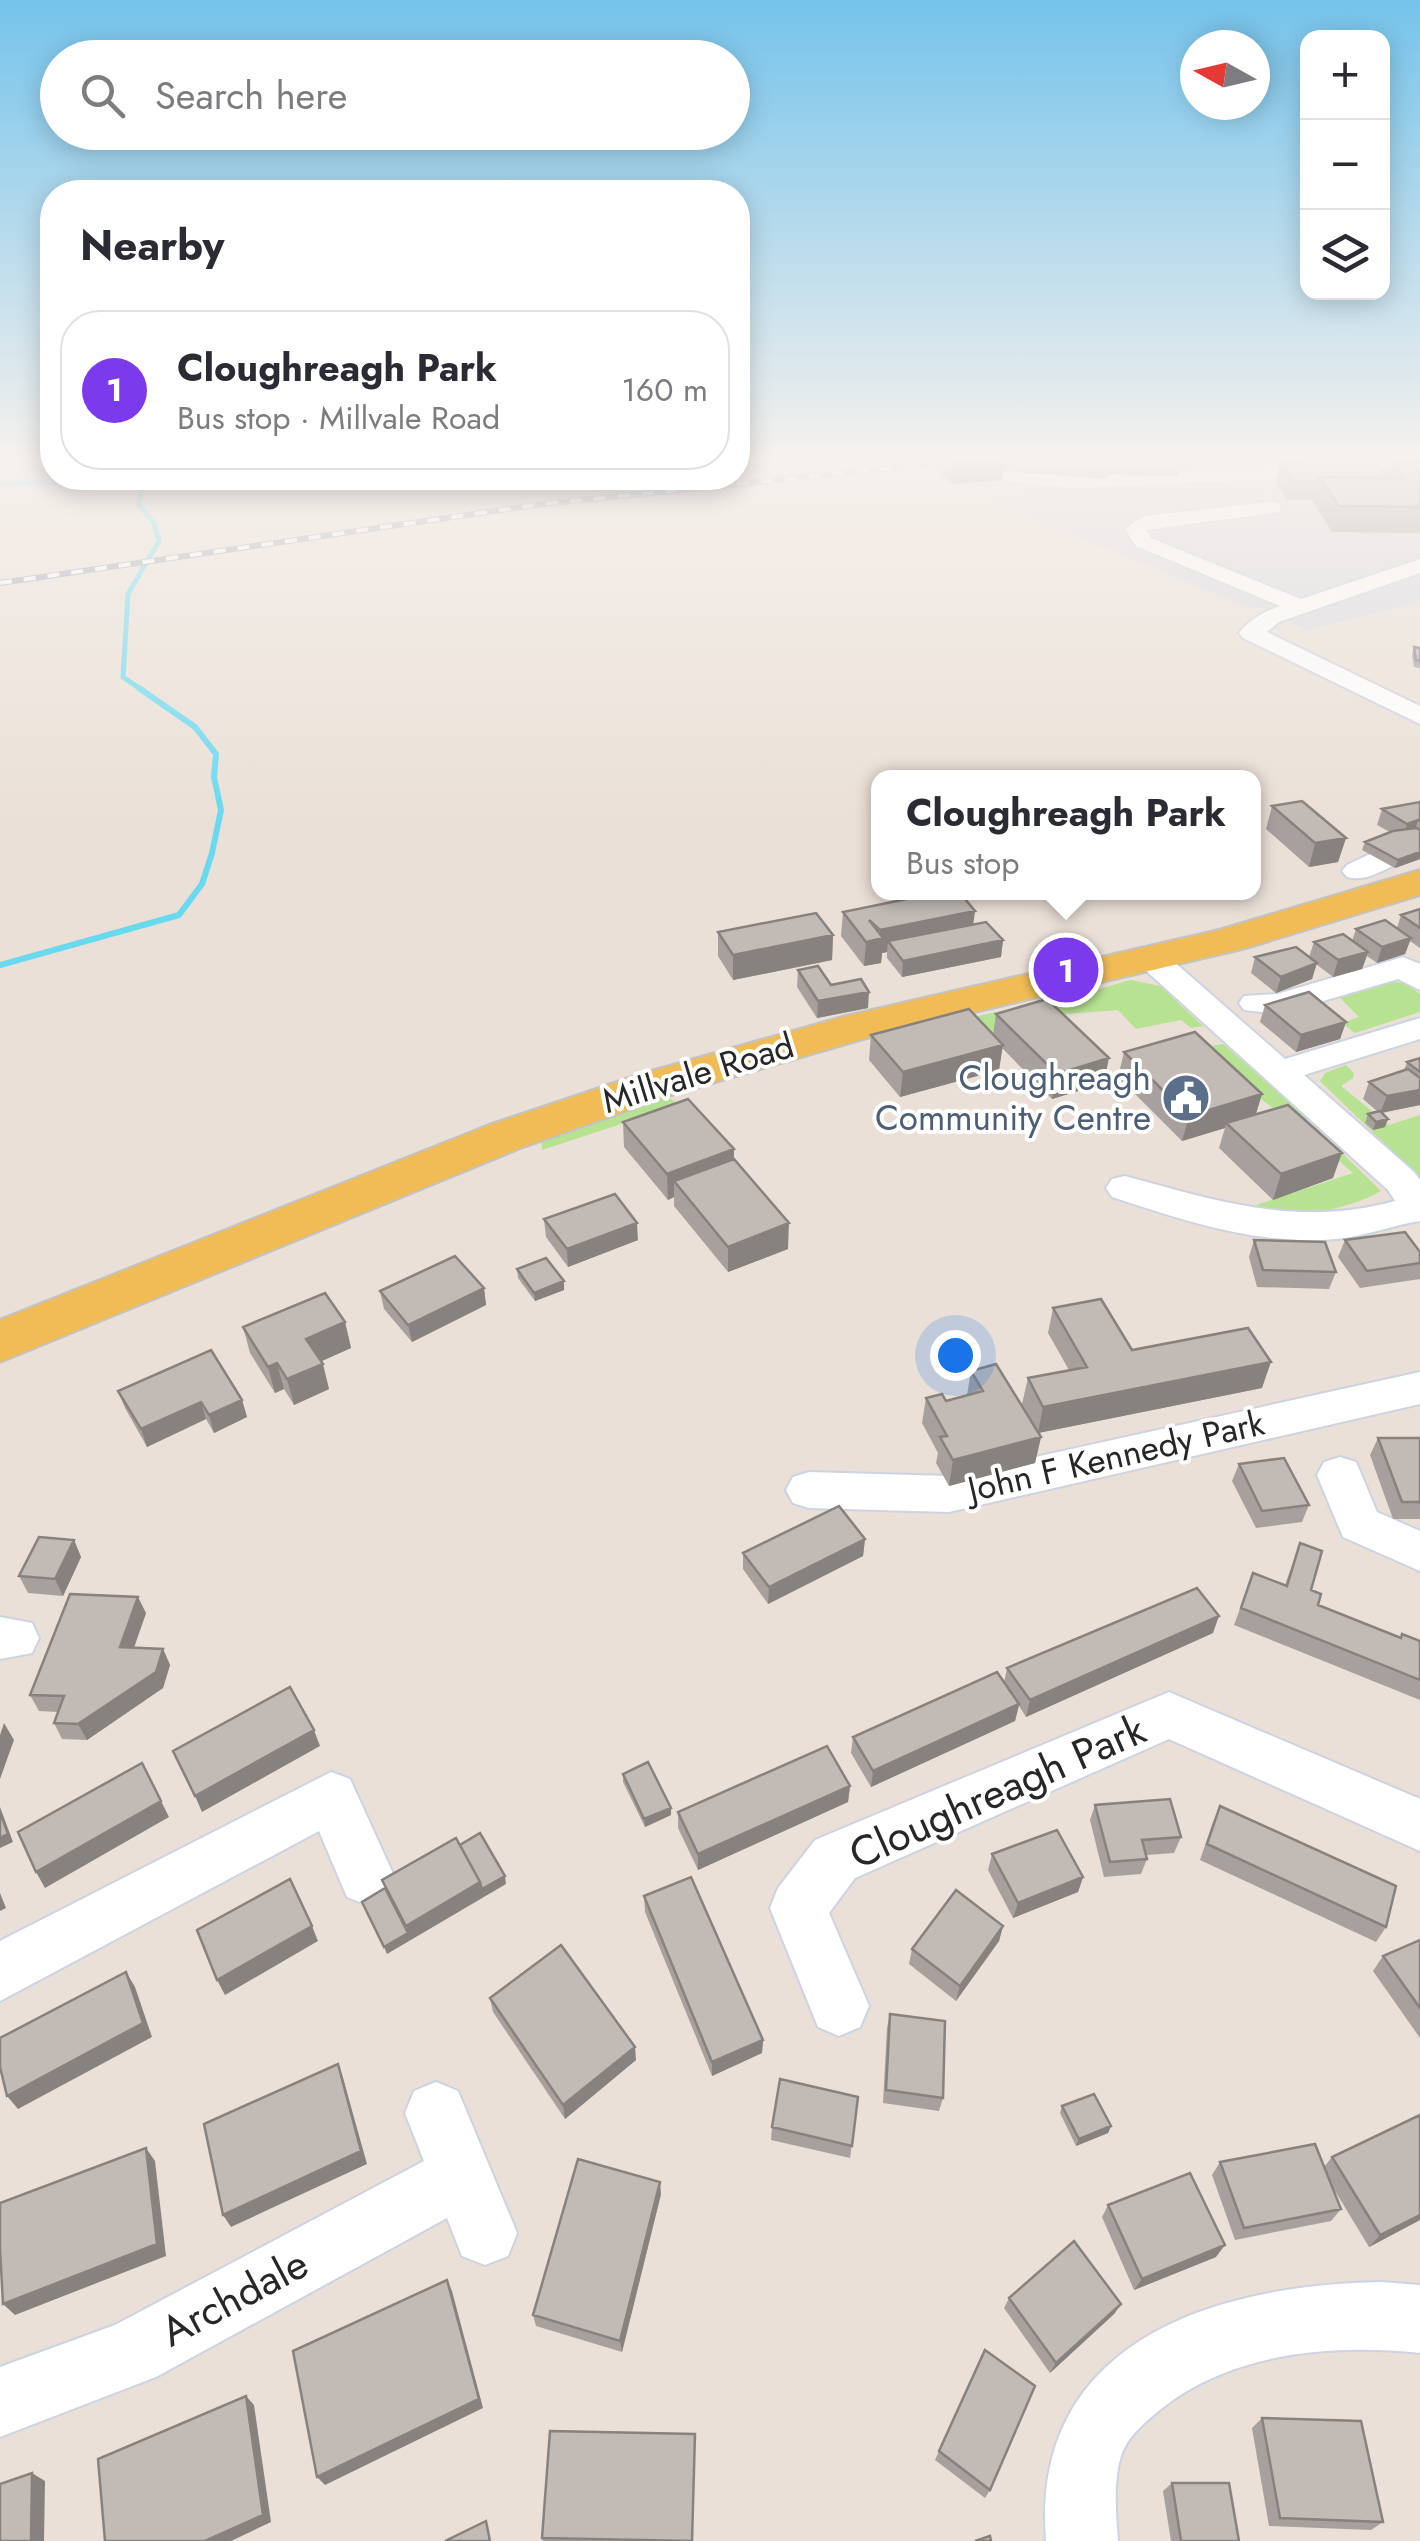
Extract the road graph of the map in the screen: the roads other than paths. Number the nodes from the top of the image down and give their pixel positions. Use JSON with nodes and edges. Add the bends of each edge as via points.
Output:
{"nodes":[{"id":1,"x":1235,"y":581,"type":"edge"},
{"id":2,"x":1377,"y":581,"type":"edge"},
{"id":3,"x":1300,"y":607,"type":"junction"},
{"id":4,"x":1420,"y":716,"type":"edge"},
{"id":5,"x":1420,"y":849,"type":"edge"},
{"id":6,"x":1357,"y":871,"type":"dead end"},
{"id":7,"x":1420,"y":882,"type":"edge"},
{"id":8,"x":1153,"y":960,"type":"junction"},
{"id":9,"x":1414,"y":970,"type":"edge"},
{"id":10,"x":1256,"y":1003,"type":"dead end"},
{"id":11,"x":1420,"y":1028,"type":"edge"},
{"id":12,"x":1278,"y":1072,"type":"junction"},
{"id":13,"x":1125,"y":1188,"type":"dead end"},
{"id":14,"x":1420,"y":1208,"type":"edge"},
{"id":15,"x":0,"y":1342,"type":"edge"},
{"id":16,"x":1420,"y":1388,"type":"edge"},
{"id":17,"x":1340,"y":1475,"type":"dead end"},
{"id":18,"x":809,"y":1490,"type":"dead end"},
{"id":19,"x":1420,"y":1552,"type":"edge"},
{"id":20,"x":1420,"y":1825,"type":"edge"},
{"id":21,"x":367,"y":1878,"type":"dead end"},
{"id":22,"x":0,"y":1972,"type":"edge"},
{"id":23,"x":838,"y":2006,"type":"dead end"},
{"id":24,"x":436,"y":2112,"type":"dead end"},
{"id":25,"x":1420,"y":2319,"type":"edge"},
{"id":26,"x":0,"y":2402,"type":"edge"},
{"id":27,"x":1082,"y":2541,"type":"edge"}],
"edges":[{"from":1,"to":3,"type":"street"},
{"from":2,"to":3,"type":"street"},
{"from":3,"to":4,"type":"street","via":[[1251,633]]},
{"from":5,"to":6,"type":"street","via":[[1401,850]]},
{"from":7,"to":8,"type":"main road","name":"Millvale Road"},
{"from":8,"to":12,"type":"street","via":[[1215,1034]]},
{"from":8,"to":15,"type":"main road","name":"Millvale Road","via":[[792,1043],[590,1106]]},
{"from":9,"to":10,"type":"street","via":[[1279,1004]]},
{"from":11,"to":12,"type":"street"},
{"from":12,"to":14,"type":"street","via":[[1401,1181]]},
{"from":13,"to":14,"type":"street","via":[[1258,1227],[1314,1230]]},
{"from":16,"to":18,"type":"street","name":"John F Kennedy Park","via":[[949,1494]]},
{"from":17,"to":19,"type":"street","via":[[1359,1524]]},
{"from":20,"to":23,"type":"street","name":"Cloughreagh Park","via":[[1169,1715],[836,1859],[798,1908]]},
{"from":21,"to":22,"type":"street","via":[[331,1797]]},
{"from":24,"to":26,"type":"street","name":"Archdale","via":[[473,2204],[132,2353]]},
{"from":25,"to":27,"type":"street","via":[[1388,2313],[1300,2319],[1216,2340],[1135,2383],[1096,2429],[1082,2476]]}]}
